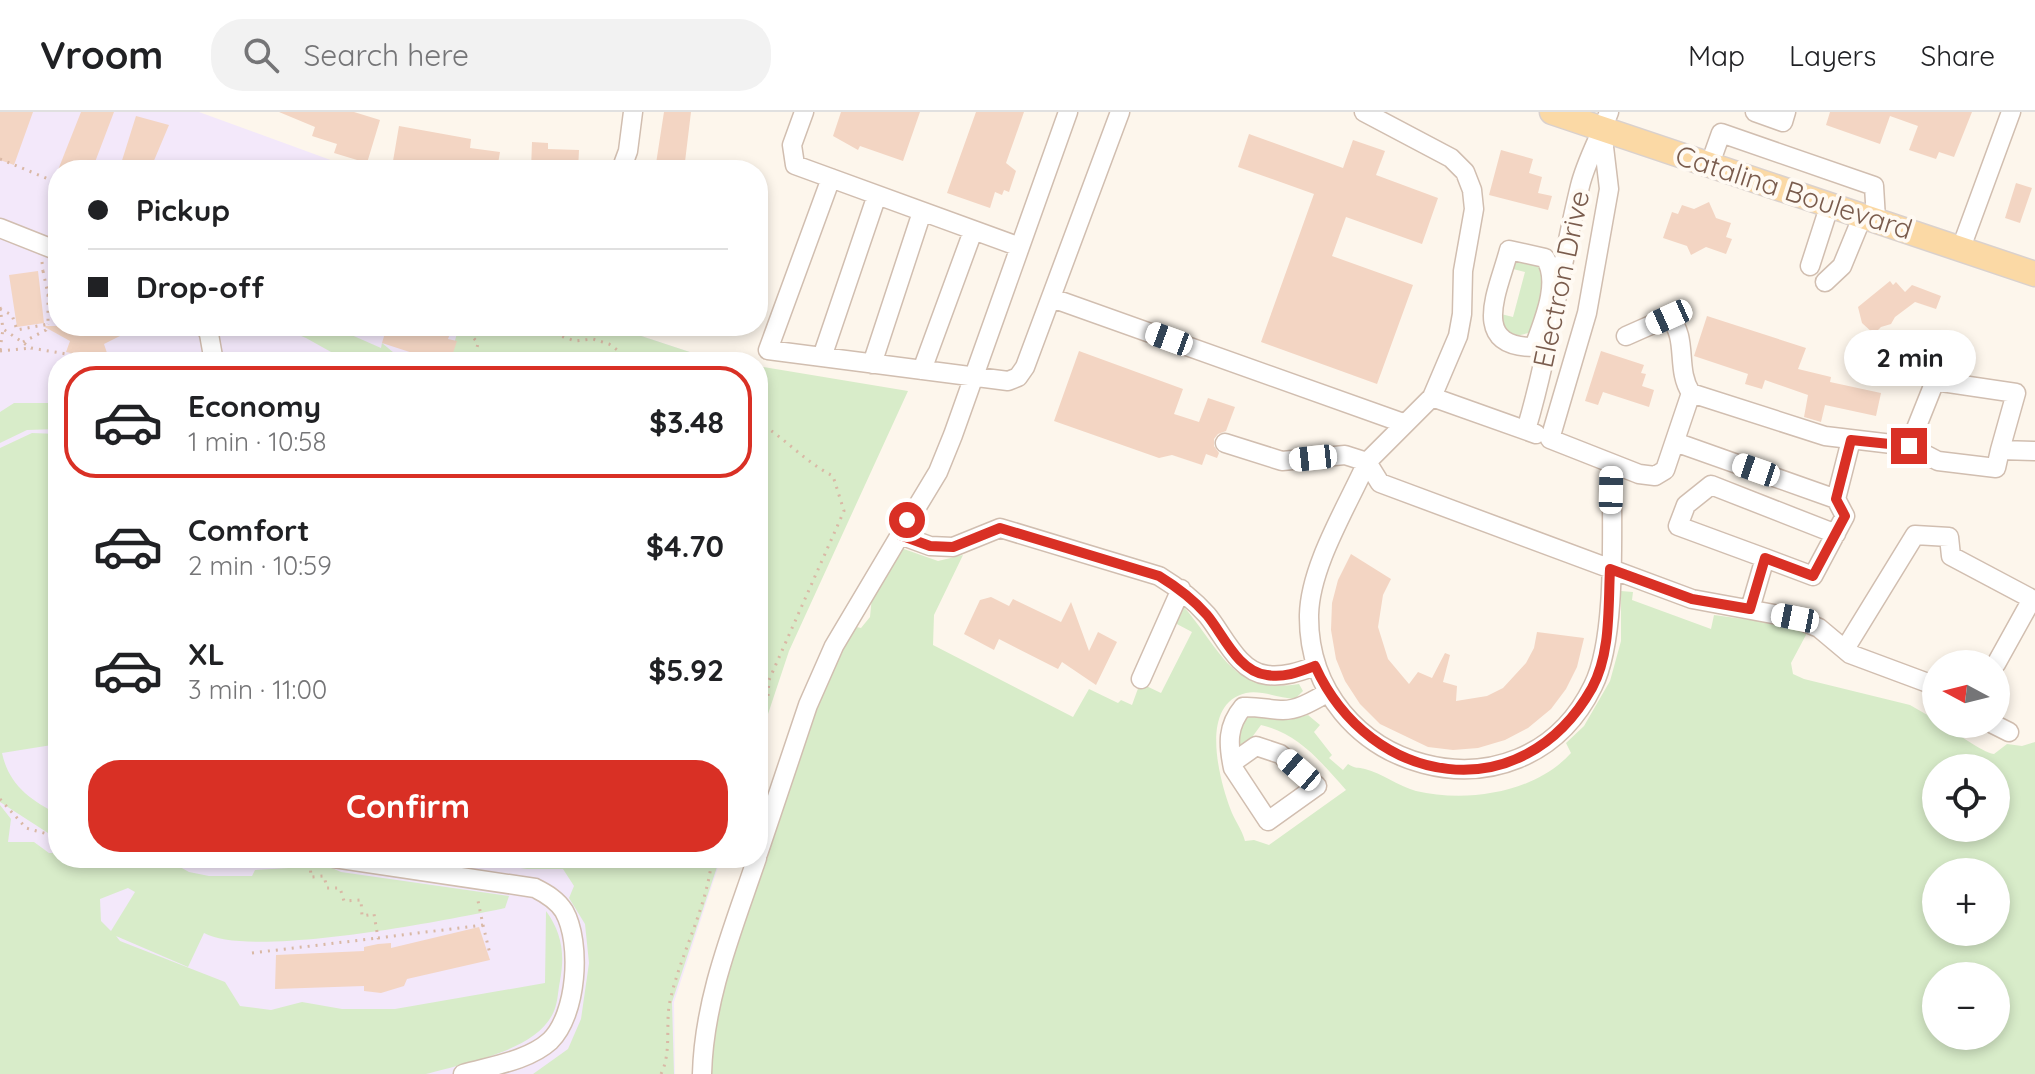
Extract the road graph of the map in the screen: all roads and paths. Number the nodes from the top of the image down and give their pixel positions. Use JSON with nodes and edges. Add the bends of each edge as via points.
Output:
{"nodes":[{"id":1,"x":633,"y":112,"type":"edge"},
{"id":2,"x":804,"y":112,"type":"edge"},
{"id":3,"x":1068,"y":112,"type":"edge"},
{"id":4,"x":1120,"y":112,"type":"edge"},
{"id":5,"x":1364,"y":112,"type":"edge"},
{"id":6,"x":1552,"y":112,"type":"edge"},
{"id":7,"x":1755,"y":112,"type":"edge"},
{"id":8,"x":2011,"y":112,"type":"edge"},
{"id":9,"x":1785,"y":117,"type":"edge"},
{"id":10,"x":1605,"y":121,"type":"edge"},
{"id":11,"x":0,"y":159,"type":"edge"},
{"id":12,"x":625,"y":160,"type":"edge"},
{"id":13,"x":1710,"y":164,"type":"junction"},
{"id":14,"x":831,"y":178,"type":"junction"},
{"id":15,"x":48,"y":179,"type":"edge"},
{"id":16,"x":877,"y":195,"type":"junction"},
{"id":17,"x":1830,"y":204,"type":"junction"},
{"id":18,"x":922,"y":212,"type":"junction"},
{"id":19,"x":1870,"y":217,"type":"junction"},
{"id":20,"x":0,"y":228,"type":"edge"},
{"id":21,"x":973,"y":231,"type":"junction"},
{"id":22,"x":1020,"y":247,"type":"junction"},
{"id":23,"x":1961,"y":248,"type":"junction"},
{"id":24,"x":48,"y":254,"type":"edge"},
{"id":25,"x":48,"y":260,"type":"edge"},
{"id":26,"x":1810,"y":266,"type":"dead end"},
{"id":27,"x":43,"y":271,"type":"junction"},
{"id":28,"x":48,"y":273,"type":"edge"},
{"id":29,"x":2035,"y":274,"type":"edge"},
{"id":30,"x":1825,"y":282,"type":"dead end"},
{"id":31,"x":48,"y":295,"type":"joint"},
{"id":32,"x":1052,"y":298,"type":"junction"},
{"id":33,"x":0,"y":308,"type":"edge"},
{"id":34,"x":48,"y":324,"type":"junction"},
{"id":35,"x":1546,"y":325,"type":"junction"},
{"id":36,"x":3,"y":329,"type":"junction"},
{"id":37,"x":1580,"y":334,"type":"junction"},
{"id":38,"x":561,"y":336,"type":"edge"},
{"id":39,"x":1626,"y":336,"type":"dead end"},
{"id":40,"x":23,"y":342,"type":"junction"},
{"id":41,"x":31,"y":348,"type":"junction"},
{"id":42,"x":0,"y":351,"type":"edge"},
{"id":43,"x":55,"y":352,"type":"edge"},
{"id":44,"x":620,"y":352,"type":"edge"},
{"id":45,"x":822,"y":357,"type":"junction"},
{"id":46,"x":872,"y":364,"type":"junction"},
{"id":47,"x":922,"y":370,"type":"junction"},
{"id":48,"x":972,"y":377,"type":"junction"},
{"id":49,"x":1691,"y":393,"type":"junction"},
{"id":50,"x":1432,"y":397,"type":"junction"},
{"id":51,"x":1403,"y":423,"type":"junction"},
{"id":52,"x":768,"y":430,"type":"edge"},
{"id":53,"x":1526,"y":430,"type":"junction"},
{"id":54,"x":1550,"y":439,"type":"junction"},
{"id":55,"x":1851,"y":440,"type":"junction"},
{"id":56,"x":1675,"y":442,"type":"junction"},
{"id":57,"x":1225,"y":443,"type":"dead end"},
{"id":58,"x":1909,"y":446,"type":"junction"},
{"id":59,"x":2000,"y":450,"type":"junction"},
{"id":60,"x":2035,"y":451,"type":"edge"},
{"id":61,"x":1367,"y":462,"type":"junction"},
{"id":62,"x":1612,"y":464,"type":"junction"},
{"id":63,"x":1836,"y":499,"type":"junction"},
{"id":64,"x":1836,"y":534,"type":"junction"},
{"id":65,"x":900,"y":535,"type":"junction"},
{"id":66,"x":1765,"y":558,"type":"junction"},
{"id":67,"x":1610,"y":569,"type":"junction"},
{"id":68,"x":1181,"y":589,"type":"junction"},
{"id":69,"x":1750,"y":609,"type":"junction"},
{"id":70,"x":1845,"y":649,"type":"junction"},
{"id":71,"x":2004,"y":650,"type":"edge"},
{"id":72,"x":1315,"y":666,"type":"junction"},
{"id":73,"x":1141,"y":679,"type":"dead end"},
{"id":74,"x":1922,"y":681,"type":"edge"},
{"id":75,"x":1327,"y":693,"type":"junction"},
{"id":76,"x":768,"y":696,"type":"edge"},
{"id":77,"x":1232,"y":763,"type":"junction"},
{"id":78,"x":0,"y":799,"type":"edge"},
{"id":79,"x":768,"y":824,"type":"edge"},
{"id":80,"x":48,"y":834,"type":"edge"},
{"id":81,"x":310,"y":868,"type":"edge"},
{"id":82,"x":401,"y":868,"type":"edge"},
{"id":83,"x":711,"y":868,"type":"edge"},
{"id":84,"x":753,"y":868,"type":"edge"},
{"id":85,"x":476,"y":889,"type":"dead end"},
{"id":86,"x":483,"y":925,"type":"junction"},
{"id":87,"x":378,"y":938,"type":"junction"},
{"id":88,"x":252,"y":953,"type":"dead end"},
{"id":89,"x":490,"y":954,"type":"dead end"},
{"id":90,"x":463,"y":1074,"type":"edge"},
{"id":91,"x":661,"y":1074,"type":"edge"},
{"id":92,"x":702,"y":1074,"type":"edge"}],
"edges":[{"from":1,"to":12,"type":"street"},
{"from":2,"to":14,"type":"street","via":[[792,145],[795,165]]},
{"from":3,"to":22,"type":"street"},
{"from":4,"to":32,"type":"street"},
{"from":5,"to":50,"type":"street","via":[[1451,158],[1465,172],[1472,190],[1458,336]]},
{"from":6,"to":10,"type":"main road","name":"Catalina Boulevard"},
{"from":7,"to":9,"type":"street"},
{"from":8,"to":23,"type":"street"},
{"from":10,"to":13,"type":"main road","name":"Catalina Boulevard"},
{"from":10,"to":35,"type":"street","name":"Electron Drive","via":[[1581,182]]},
{"from":10,"to":37,"type":"street","name":"Electron Drive","via":[[1609,189]]},
{"from":11,"to":15,"type":"path"},
{"from":13,"to":17,"type":"main road","name":"Catalina Boulevard"},
{"from":13,"to":19,"type":"street","via":[[1721,133],[1874,186]]},
{"from":14,"to":16,"type":"street"},
{"from":14,"to":45,"type":"street","via":[[768,350]]},
{"from":16,"to":18,"type":"street"},
{"from":16,"to":45,"type":"street"},
{"from":17,"to":19,"type":"main road","name":"Catalina Boulevard"},
{"from":17,"to":26,"type":"street"},
{"from":18,"to":21,"type":"street"},
{"from":18,"to":46,"type":"street"},
{"from":19,"to":23,"type":"main road","name":"Catalina Boulevard"},
{"from":19,"to":30,"type":"street","via":[[1842,266]]},
{"from":20,"to":24,"type":"street"},
{"from":21,"to":22,"type":"street"},
{"from":21,"to":47,"type":"street"},
{"from":22,"to":48,"type":"street"},
{"from":23,"to":29,"type":"main road","name":"Catalina Boulevard"},
{"from":25,"to":27,"type":"path"},
{"from":27,"to":28,"type":"path"},
{"from":27,"to":31,"type":"path"},
{"from":31,"to":34,"type":"path"},
{"from":32,"to":48,"type":"street","via":[[1018,377]]},
{"from":32,"to":51,"type":"street"},
{"from":33,"to":34,"type":"path","via":[[12,315],[17,330]]},
{"from":33,"to":36,"type":"path"},
{"from":34,"to":40,"type":"path"},
{"from":35,"to":35,"type":"street","via":[[1534,347],[1506,343],[1496,335],[1491,319],[1509,250],[1545,258],[1551,270]]},
{"from":35,"to":37,"type":"street"},
{"from":35,"to":53,"type":"street","name":"Electron Drive","via":[[1544,369]]},
{"from":36,"to":40,"type":"path"},
{"from":36,"to":42,"type":"path"},
{"from":37,"to":54,"type":"street","name":"Electron Drive"},
{"from":38,"to":44,"type":"path","via":[[593,339]]},
{"from":39,"to":49,"type":"street","via":[[1669,317],[1680,328],[1684,383]]},
{"from":40,"to":41,"type":"path"},
{"from":41,"to":42,"type":"path"},
{"from":41,"to":43,"type":"path"},
{"from":45,"to":46,"type":"street"},
{"from":46,"to":47,"type":"street"},
{"from":47,"to":48,"type":"street"},
{"from":48,"to":65,"type":"street","via":[[938,472]]},
{"from":49,"to":55,"type":"street"},
{"from":49,"to":56,"type":"street"},
{"from":50,"to":51,"type":"street"},
{"from":50,"to":53,"type":"street"},
{"from":51,"to":61,"type":"street"},
{"from":52,"to":76,"type":"path","via":[[833,476],[844,511],[769,680]]},
{"from":53,"to":54,"type":"street"},
{"from":54,"to":62,"type":"street"},
{"from":55,"to":58,"type":"street"},
{"from":55,"to":63,"type":"street"},
{"from":56,"to":62,"type":"street","via":[[1665,470],[1655,476]]},
{"from":56,"to":63,"type":"street"},
{"from":57,"to":61,"type":"street","via":[[1282,461],[1345,455]]},
{"from":58,"to":59,"type":"street","via":[[1938,461],[1996,468]]},
{"from":58,"to":59,"type":"street","via":[[1935,381],[2016,393]]},
{"from":59,"to":60,"type":"street"},
{"from":61,"to":67,"type":"street","via":[[1380,483]]},
{"from":61,"to":72,"type":"street","via":[[1316,574],[1309,614]]},
{"from":62,"to":67,"type":"street"},
{"from":63,"to":64,"type":"street","via":[[1845,516]]},
{"from":64,"to":66,"type":"street","via":[[1813,576]]},
{"from":64,"to":66,"type":"street","via":[[1711,485],[1686,505],[1678,526]]},
{"from":65,"to":68,"type":"street","via":[[930,546],[953,547],[1000,528],[1159,576]]},
{"from":65,"to":79,"type":"street","via":[[834,646]]},
{"from":66,"to":69,"type":"street"},
{"from":67,"to":69,"type":"street","via":[[1692,599]]},
{"from":67,"to":75,"type":"street","via":[[1606,645],[1593,686],[1569,721],[1538,750],[1501,765],[1458,772],[1418,765],[1371,739]]},
{"from":68,"to":72,"type":"street","via":[[1236,657],[1263,675],[1290,675]]},
{"from":68,"to":73,"type":"street"},
{"from":69,"to":70,"type":"street","via":[[1819,628]]},
{"from":70,"to":71,"type":"street","via":[[1915,535],[1949,537],[1951,556],[2032,599]]},
{"from":70,"to":74,"type":"street"},
{"from":72,"to":75,"type":"street"},
{"from":75,"to":77,"type":"street","via":[[1283,710],[1243,707],[1233,719],[1228,745]]},
{"from":77,"to":77,"type":"street","via":[[1256,746],[1280,754],[1317,786],[1268,821]]},
{"from":78,"to":80,"type":"path","via":[[26,828]]},
{"from":81,"to":87,"type":"path","via":[[311,877],[324,876],[327,888],[340,888],[344,901],[361,900],[362,916],[374,914]]},
{"from":82,"to":90,"type":"street","via":[[535,888],[550,895],[564,912],[575,946],[565,1022],[548,1042],[525,1055]]},
{"from":83,"to":91,"type":"path","via":[[670,1004]]},
{"from":84,"to":92,"type":"street","via":[[712,991]]},
{"from":85,"to":86,"type":"path"},
{"from":86,"to":87,"type":"path"},
{"from":86,"to":89,"type":"path"},
{"from":87,"to":88,"type":"path"}]}
